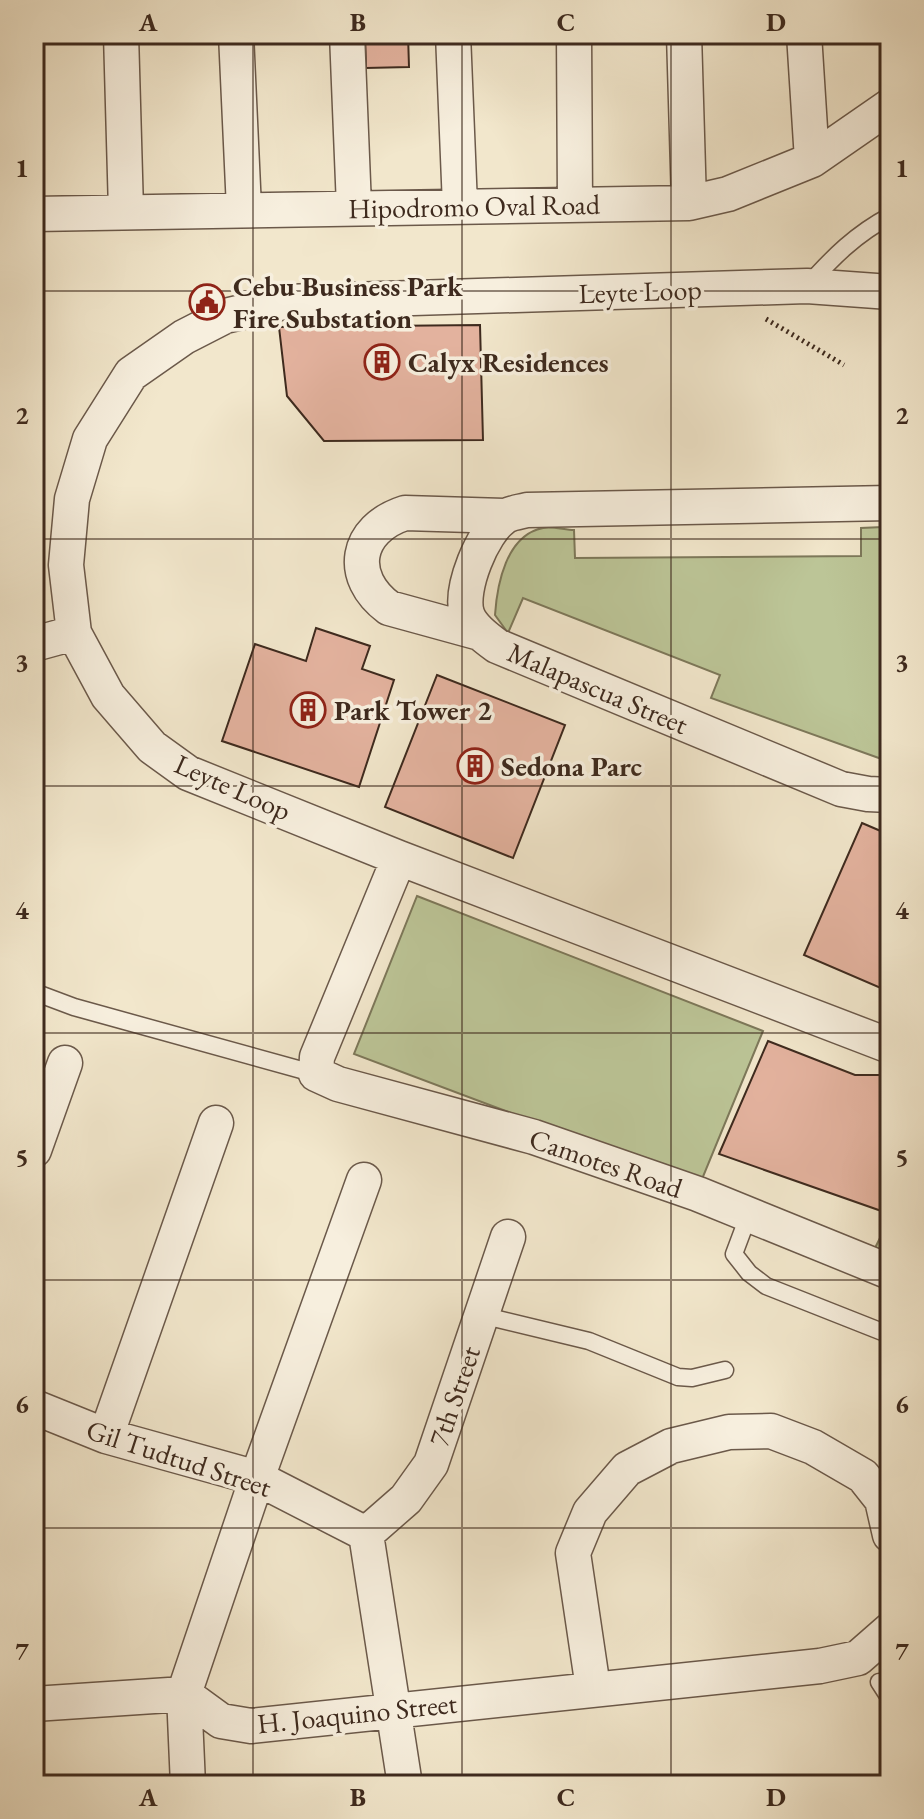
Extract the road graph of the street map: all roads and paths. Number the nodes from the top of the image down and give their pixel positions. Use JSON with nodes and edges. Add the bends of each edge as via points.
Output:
{"nodes":[{"id":1,"x":121,"y":34,"type":"edge"},
{"id":2,"x":236,"y":34,"type":"edge"},
{"id":3,"x":347,"y":34,"type":"edge"},
{"id":4,"x":453,"y":34,"type":"edge"},
{"id":5,"x":574,"y":34,"type":"edge"},
{"id":6,"x":684,"y":34,"type":"edge"},
{"id":7,"x":804,"y":34,"type":"edge"},
{"id":8,"x":890,"y":106,"type":"edge"},
{"id":9,"x":812,"y":160,"type":"junction"},
{"id":10,"x":689,"y":203,"type":"junction"},
{"id":11,"x":575,"y":204,"type":"junction"},
{"id":12,"x":460,"y":206,"type":"junction"},
{"id":13,"x":354,"y":207,"type":"junction"},
{"id":14,"x":244,"y":209,"type":"junction"},
{"id":15,"x":126,"y":211,"type":"junction"},
{"id":16,"x":34,"y":214,"type":"edge"},
{"id":17,"x":890,"y":216,"type":"edge"},
{"id":18,"x":807,"y":286,"type":"junction"},
{"id":19,"x":714,"y":289,"type":"junction"},
{"id":20,"x":890,"y":292,"type":"edge"},
{"id":21,"x":844,"y":365,"type":"dead end"},
{"id":22,"x":890,"y":503,"type":"edge"},
{"id":23,"x":504,"y":516,"type":"junction"},
{"id":24,"x":74,"y":633,"type":"junction"},
{"id":25,"x":480,"y":633,"type":"junction"},
{"id":26,"x":34,"y":644,"type":"edge"},
{"id":27,"x":890,"y":795,"type":"edge"},
{"id":28,"x":399,"y":858,"type":"junction"},
{"id":29,"x":34,"y":992,"type":"edge"},
{"id":30,"x":890,"y":1046,"type":"edge"},
{"id":31,"x":65,"y":1063,"type":"dead end"},
{"id":32,"x":316,"y":1074,"type":"junction"},
{"id":33,"x":216,"y":1123,"type":"dead end"},
{"id":34,"x":34,"y":1150,"type":"edge"},
{"id":35,"x":364,"y":1180,"type":"dead end"},
{"id":36,"x":749,"y":1214,"type":"junction"},
{"id":37,"x":508,"y":1237,"type":"dead end"},
{"id":38,"x":890,"y":1272,"type":"edge"},
{"id":39,"x":481,"y":1315,"type":"junction"},
{"id":40,"x":890,"y":1335,"type":"edge"},
{"id":41,"x":725,"y":1370,"type":"dead end"},
{"id":42,"x":34,"y":1407,"type":"edge"},
{"id":43,"x":106,"y":1436,"type":"junction"},
{"id":44,"x":257,"y":1478,"type":"junction"},
{"id":45,"x":366,"y":1534,"type":"junction"},
{"id":46,"x":890,"y":1535,"type":"edge"},
{"id":47,"x":890,"y":1630,"type":"edge"},
{"id":48,"x":879,"y":1682,"type":"dead end"},
{"id":49,"x":593,"y":1688,"type":"junction"},
{"id":50,"x":184,"y":1694,"type":"junction"},
{"id":51,"x":890,"y":1699,"type":"edge"},
{"id":52,"x":34,"y":1704,"type":"edge"},
{"id":53,"x":393,"y":1710,"type":"junction"},
{"id":54,"x":188,"y":1785,"type":"edge"},
{"id":55,"x":405,"y":1785,"type":"edge"}],
"edges":[{"from":1,"to":15,"type":"street"},
{"from":2,"to":14,"type":"street"},
{"from":3,"to":13,"type":"street"},
{"from":4,"to":12,"type":"street"},
{"from":5,"to":11,"type":"street"},
{"from":6,"to":10,"type":"street"},
{"from":7,"to":9,"type":"street"},
{"from":8,"to":9,"type":"street","name":"Hipodromo Oval Road"},
{"from":9,"to":10,"type":"street","name":"Hipodromo Oval Road","via":[[728,194]]},
{"from":10,"to":11,"type":"street","name":"Hipodromo Oval Road"},
{"from":11,"to":12,"type":"street","name":"Hipodromo Oval Road"},
{"from":12,"to":13,"type":"street","name":"Hipodromo Oval Road"},
{"from":13,"to":14,"type":"street","name":"Hipodromo Oval Road"},
{"from":14,"to":15,"type":"street","name":"Hipodromo Oval Road"},
{"from":15,"to":16,"type":"street","name":"Hipodromo Oval Road"},
{"from":17,"to":18,"type":"lane","via":[[841,248]]},
{"from":18,"to":19,"type":"street","name":"Leyte Loop"},
{"from":18,"to":20,"type":"street","name":"Leyte Loop"},
{"from":19,"to":21,"type":"path"},
{"from":19,"to":24,"type":"street","name":"Leyte Loop","via":[[284,302],[225,316],[184,337],[131,374],[90,439],[72,499],[66,565]]},
{"from":22,"to":23,"type":"street","via":[[527,510]]},
{"from":23,"to":25,"type":"street","name":"Malapascua Street","via":[[486,536],[467,590],[467,614]]},
{"from":23,"to":25,"type":"street","via":[[405,513],[377,527],[362,555],[367,586],[389,608]]},
{"from":24,"to":26,"type":"street"},
{"from":24,"to":28,"type":"street","name":"Leyte Loop","via":[[108,696],[152,747],[188,773]]},
{"from":25,"to":27,"type":"street","name":"Malapascua Street","via":[[497,646],[841,789]]},
{"from":28,"to":30,"type":"street","name":"Leyte Loop"},
{"from":28,"to":32,"type":"street","via":[[317,1057]]},
{"from":29,"to":32,"type":"lane","name":"Camotes Road"},
{"from":31,"to":34,"type":"street"},
{"from":32,"to":36,"type":"street","name":"Camotes Road","via":[[534,1137]]},
{"from":33,"to":43,"type":"street"},
{"from":35,"to":44,"type":"street"},
{"from":36,"to":38,"type":"street","name":"Camotes Road"},
{"from":36,"to":40,"type":"lane","via":[[734,1254],[749,1273],[766,1286]]},
{"from":37,"to":39,"type":"street","name":"7th Street"},
{"from":39,"to":41,"type":"lane","via":[[589,1341],[678,1377]]},
{"from":39,"to":45,"type":"street","name":"7th Street","via":[[431,1464],[406,1499]]},
{"from":42,"to":43,"type":"street","name":"Gil Tudtud Street"},
{"from":43,"to":44,"type":"street","name":"Gil Tudtud Street"},
{"from":44,"to":45,"type":"street","name":"Gil Tudtud Street"},
{"from":44,"to":50,"type":"street"},
{"from":45,"to":53,"type":"street"},
{"from":46,"to":49,"type":"street","via":[[882,1500],[863,1476],[813,1447],[771,1431],[729,1432],[671,1446],[627,1469],[590,1512],[573,1553]]},
{"from":47,"to":49,"type":"street","name":"H. Joaquino Street","via":[[858,1658],[820,1666]]},
{"from":48,"to":51,"type":"lane"},
{"from":49,"to":53,"type":"street","name":"H. Joaquino Street"},
{"from":50,"to":52,"type":"street"},
{"from":50,"to":53,"type":"street","name":"H. Joaquino Street","via":[[221,1721],[251,1726]]},
{"from":50,"to":54,"type":"street"},
{"from":53,"to":55,"type":"street"}]}
